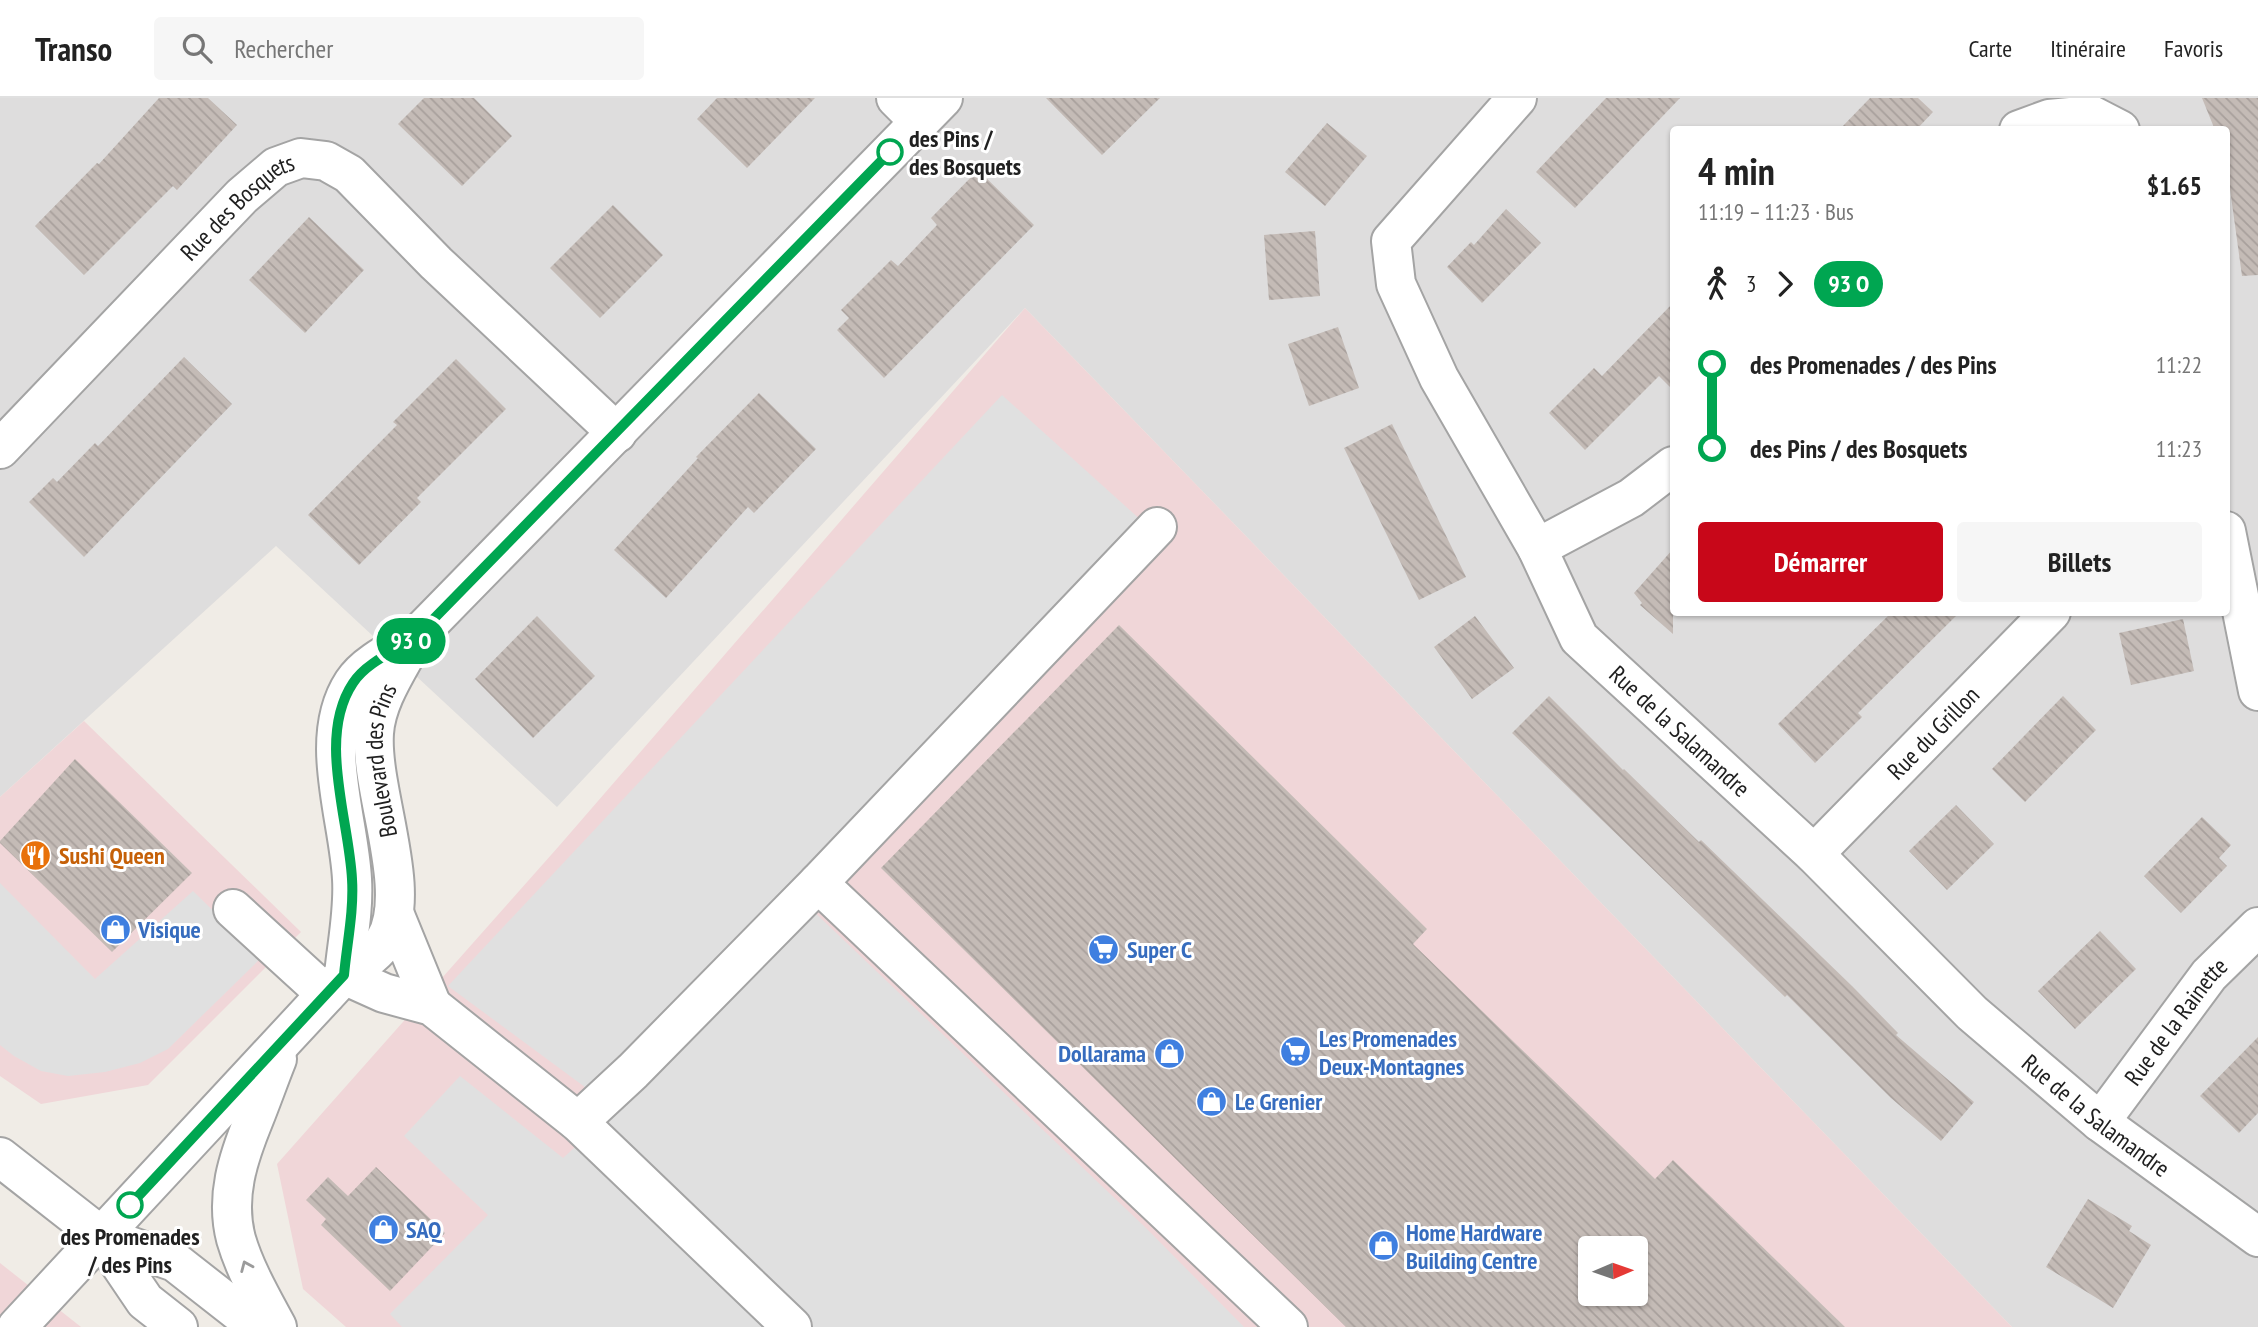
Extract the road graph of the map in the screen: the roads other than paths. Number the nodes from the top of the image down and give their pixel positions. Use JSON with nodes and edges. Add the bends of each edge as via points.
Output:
{"nodes":[{"id":1,"x":1517,"y":98,"type":"edge"},
{"id":2,"x":920,"y":106,"type":"edge"},
{"id":3,"x":2030,"y":126,"type":"edge"},
{"id":4,"x":2112,"y":126,"type":"edge"},
{"id":5,"x":617,"y":433,"type":"junction"},
{"id":6,"x":0,"y":449,"type":"edge"},
{"id":7,"x":1670,"y":468,"type":"edge"},
{"id":8,"x":1157,"y":527,"type":"dead end"},
{"id":9,"x":1537,"y":548,"type":"junction"},
{"id":10,"x":2230,"y":557,"type":"edge"},
{"id":11,"x":2047,"y":616,"type":"edge"},
{"id":12,"x":414,"y":639,"type":"junction"},
{"id":13,"x":2258,"y":691,"type":"edge"},
{"id":14,"x":1814,"y":854,"type":"junction"},
{"id":15,"x":818,"y":883,"type":"junction"},
{"id":16,"x":233,"y":909,"type":"dead end"},
{"id":17,"x":394,"y":913,"type":"junction"},
{"id":18,"x":2258,"y":927,"type":"edge"},
{"id":19,"x":335,"y":985,"type":"junction"},
{"id":20,"x":432,"y":1006,"type":"junction"},
{"id":21,"x":283,"y":1040,"type":"junction"},
{"id":22,"x":578,"y":1122,"type":"junction"},
{"id":23,"x":2100,"y":1122,"type":"junction"},
{"id":24,"x":0,"y":1157,"type":"edge"},
{"id":25,"x":100,"y":1236,"type":"junction"},
{"id":26,"x":2258,"y":1237,"type":"edge"},
{"id":27,"x":17,"y":1327,"type":"edge"},
{"id":28,"x":177,"y":1327,"type":"edge"},
{"id":29,"x":258,"y":1327,"type":"edge"},
{"id":30,"x":277,"y":1327,"type":"edge"},
{"id":31,"x":792,"y":1327,"type":"edge"},
{"id":32,"x":1288,"y":1327,"type":"edge"}],
"edges":[{"from":1,"to":9,"type":"street","name":"Rue de la Salamandre","via":[[1391,241],[1396,284],[1439,378]]},
{"from":2,"to":5,"type":"street","name":"Boulevard des Pins"},
{"from":3,"to":4,"type":"street","via":[[2049,119],[2091,115]]},
{"from":5,"to":6,"type":"street","name":"Rue des Bosquets","via":[[436,263],[349,174],[326,161],[301,158],[276,167],[242,196]]},
{"from":5,"to":12,"type":"street","name":"Boulevard des Pins"},
{"from":7,"to":9,"type":"street","via":[[1631,498]]},
{"from":8,"to":15,"type":"street"},
{"from":9,"to":14,"type":"street","name":"Rue de la Salamandre","via":[[1579,638]]},
{"from":10,"to":13,"type":"street"},
{"from":11,"to":14,"type":"street","name":"Rue du Grillon"},
{"from":12,"to":17,"type":"street","name":"Boulevard des Pins","via":[[383,698],[374,730],[374,757],[394,872]]},
{"from":12,"to":19,"type":"street","via":[[359,675],[339,718],[336,757],[352,879],[352,916]]},
{"from":14,"to":23,"type":"street","name":"Rue de la Salamandre","via":[[1972,1013]]},
{"from":15,"to":22,"type":"street"},
{"from":15,"to":32,"type":"street"},
{"from":16,"to":19,"type":"street"},
{"from":17,"to":19,"type":"street","name":"Boulevard des Pins","via":[[378,950]]},
{"from":17,"to":20,"type":"street"},
{"from":18,"to":23,"type":"street","name":"Rue de la Rainette","via":[[2209,975]]},
{"from":19,"to":20,"type":"street"},
{"from":19,"to":21,"type":"street","name":"Boulevard des Pins"},
{"from":20,"to":22,"type":"street"},
{"from":21,"to":25,"type":"street","name":"Boulevard des Pins"},
{"from":30,"to":21,"type":"street","one_way":true,"via":[[247,1270],[232,1217],[239,1157]]},
{"from":22,"to":31,"type":"street"},
{"from":23,"to":26,"type":"street","name":"Rue de la Salamandre"},
{"from":24,"to":25,"type":"street"},
{"from":25,"to":27,"type":"street","name":"Boulevard des Pins"},
{"from":25,"to":28,"type":"street","via":[[145,1301]]},
{"from":25,"to":29,"type":"street","via":[[175,1262]]}]}
